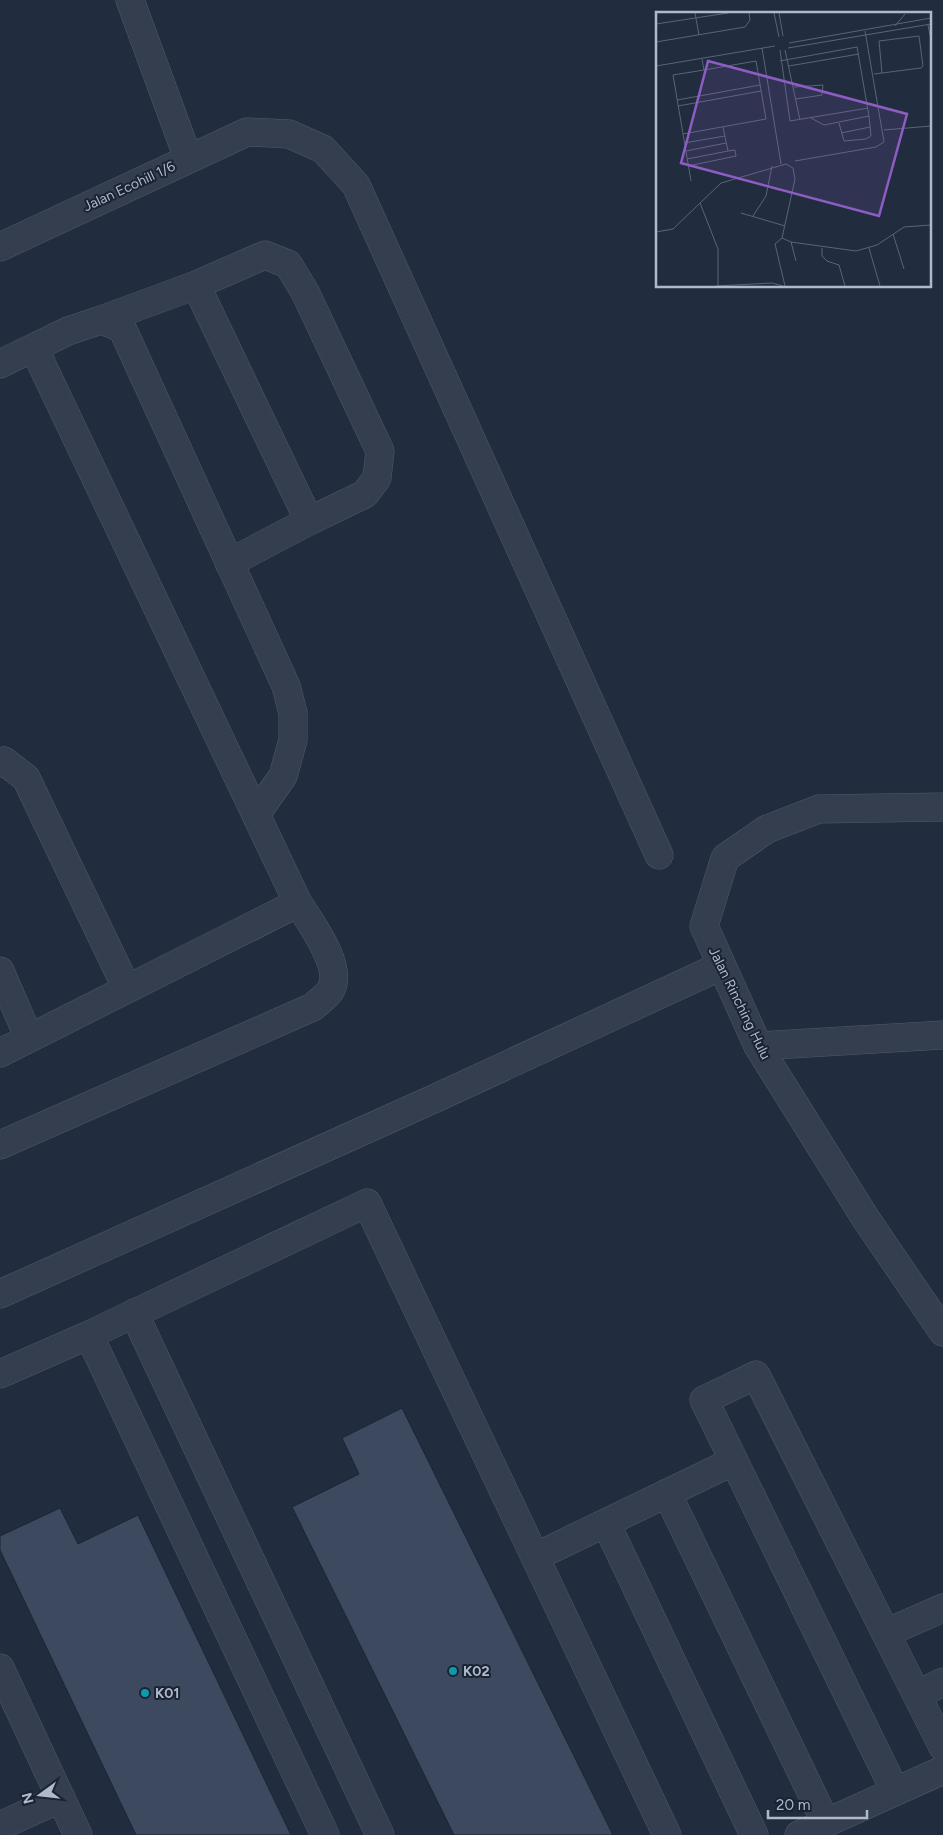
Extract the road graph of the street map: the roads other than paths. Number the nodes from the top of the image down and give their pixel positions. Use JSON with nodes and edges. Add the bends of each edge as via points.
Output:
{"nodes":[{"id":1,"x":130,"y":0,"type":"edge"},
{"id":2,"x":188,"y":158,"type":"junction"},
{"id":3,"x":0,"y":247,"type":"edge"},
{"id":4,"x":196,"y":284,"type":"junction"},
{"id":5,"x":101,"y":320,"type":"junction"},
{"id":6,"x":37,"y":348,"type":"junction"},
{"id":7,"x":0,"y":364,"type":"edge"},
{"id":8,"x":309,"y":521,"type":"junction"},
{"id":9,"x":229,"y":562,"type":"junction"},
{"id":10,"x":0,"y":763,"type":"edge"},
{"id":11,"x":943,"y":807,"type":"edge"},
{"id":12,"x":256,"y":814,"type":"junction"},
{"id":13,"x":659,"y":855,"type":"dead end"},
{"id":14,"x":298,"y":903,"type":"junction"},
{"id":15,"x":721,"y":966,"type":"junction"},
{"id":16,"x":0,"y":971,"type":"edge"},
{"id":17,"x":127,"y":989,"type":"junction"},
{"id":18,"x":943,"y":1035,"type":"edge"},
{"id":19,"x":28,"y":1038,"type":"junction"},
{"id":20,"x":758,"y":1046,"type":"junction"},
{"id":21,"x":0,"y":1053,"type":"edge"},
{"id":22,"x":0,"y":1145,"type":"edge"},
{"id":23,"x":0,"y":1294,"type":"edge"},
{"id":24,"x":134,"y":1313,"type":"junction"},
{"id":25,"x":943,"y":1332,"type":"edge"},
{"id":26,"x":89,"y":1335,"type":"junction"},
{"id":27,"x":0,"y":1374,"type":"edge"},
{"id":28,"x":734,"y":1461,"type":"junction"},
{"id":29,"x":667,"y":1493,"type":"junction"},
{"id":30,"x":606,"y":1523,"type":"junction"},
{"id":31,"x":535,"y":1558,"type":"junction"},
{"id":32,"x":943,"y":1608,"type":"edge"},
{"id":33,"x":886,"y":1633,"type":"junction"},
{"id":34,"x":0,"y":1668,"type":"edge"},
{"id":35,"x":943,"y":1682,"type":"edge"},
{"id":36,"x":917,"y":1694,"type":"junction"},
{"id":37,"x":943,"y":1747,"type":"edge"},
{"id":38,"x":943,"y":1770,"type":"edge"},
{"id":39,"x":895,"y":1791,"type":"junction"},
{"id":40,"x":61,"y":1798,"type":"junction"},
{"id":41,"x":826,"y":1823,"type":"junction"},
{"id":42,"x":0,"y":1826,"type":"edge"},
{"id":43,"x":78,"y":1835,"type":"edge"},
{"id":44,"x":325,"y":1835,"type":"edge"},
{"id":45,"x":380,"y":1835,"type":"edge"},
{"id":46,"x":667,"y":1835,"type":"edge"},
{"id":47,"x":754,"y":1835,"type":"edge"},
{"id":48,"x":799,"y":1835,"type":"edge"}],
"edges":[{"from":1,"to":2,"type":"street","name":"Jalan Ecohill 1/6"},
{"from":2,"to":3,"type":"street","name":"Jalan Ecohill 1/6"},
{"from":2,"to":13,"type":"street","via":[[247,132],[289,134],[323,149],[356,184]]},
{"from":4,"to":5,"type":"street"},
{"from":4,"to":8,"type":"street"},
{"from":4,"to":8,"type":"street","via":[[265,255],[288,264],[305,292],[380,451],[377,478],[365,494]]},
{"from":5,"to":6,"type":"street","via":[[68,331]]},
{"from":5,"to":9,"type":"street","via":[[122,328]]},
{"from":6,"to":7,"type":"street"},
{"from":6,"to":12,"type":"street","via":[[42,366]]},
{"from":8,"to":9,"type":"street"},
{"from":9,"to":12,"type":"street","via":[[286,686],[293,713],[294,740],[283,776]]},
{"from":10,"to":17,"type":"street","via":[[4,761],[26,778]]},
{"from":11,"to":15,"type":"street","name":"Jalan Rinching Hulu","via":[[819,809],[767,828],[725,858],[704,926]]},
{"from":12,"to":14,"type":"street"},
{"from":14,"to":17,"type":"street"},
{"from":14,"to":22,"type":"street","via":[[330,955],[334,972],[331,990],[313,1007]]},
{"from":15,"to":20,"type":"street","name":"Jalan Rinching Hulu"},
{"from":15,"to":23,"type":"street"},
{"from":16,"to":19,"type":"street"},
{"from":17,"to":19,"type":"street"},
{"from":18,"to":20,"type":"street"},
{"from":19,"to":21,"type":"street"},
{"from":20,"to":25,"type":"street","name":"Jalan Rinching Hulu","via":[[866,1219]]},
{"from":24,"to":26,"type":"street"},
{"from":24,"to":31,"type":"street","via":[[367,1202]]},
{"from":24,"to":45,"type":"street"},
{"from":26,"to":27,"type":"street"},
{"from":26,"to":44,"type":"street"},
{"from":28,"to":29,"type":"street"},
{"from":28,"to":33,"type":"street","via":[[704,1400],[756,1374]]},
{"from":28,"to":39,"type":"street"},
{"from":29,"to":30,"type":"street"},
{"from":29,"to":41,"type":"street"},
{"from":30,"to":31,"type":"street"},
{"from":30,"to":47,"type":"street"},
{"from":31,"to":46,"type":"street"},
{"from":32,"to":33,"type":"street"},
{"from":33,"to":36,"type":"street"},
{"from":34,"to":40,"type":"street"},
{"from":35,"to":36,"type":"street"},
{"from":36,"to":37,"type":"street"},
{"from":38,"to":39,"type":"street"},
{"from":39,"to":41,"type":"street"},
{"from":40,"to":42,"type":"street"},
{"from":40,"to":43,"type":"street"},
{"from":41,"to":48,"type":"street"}]}
